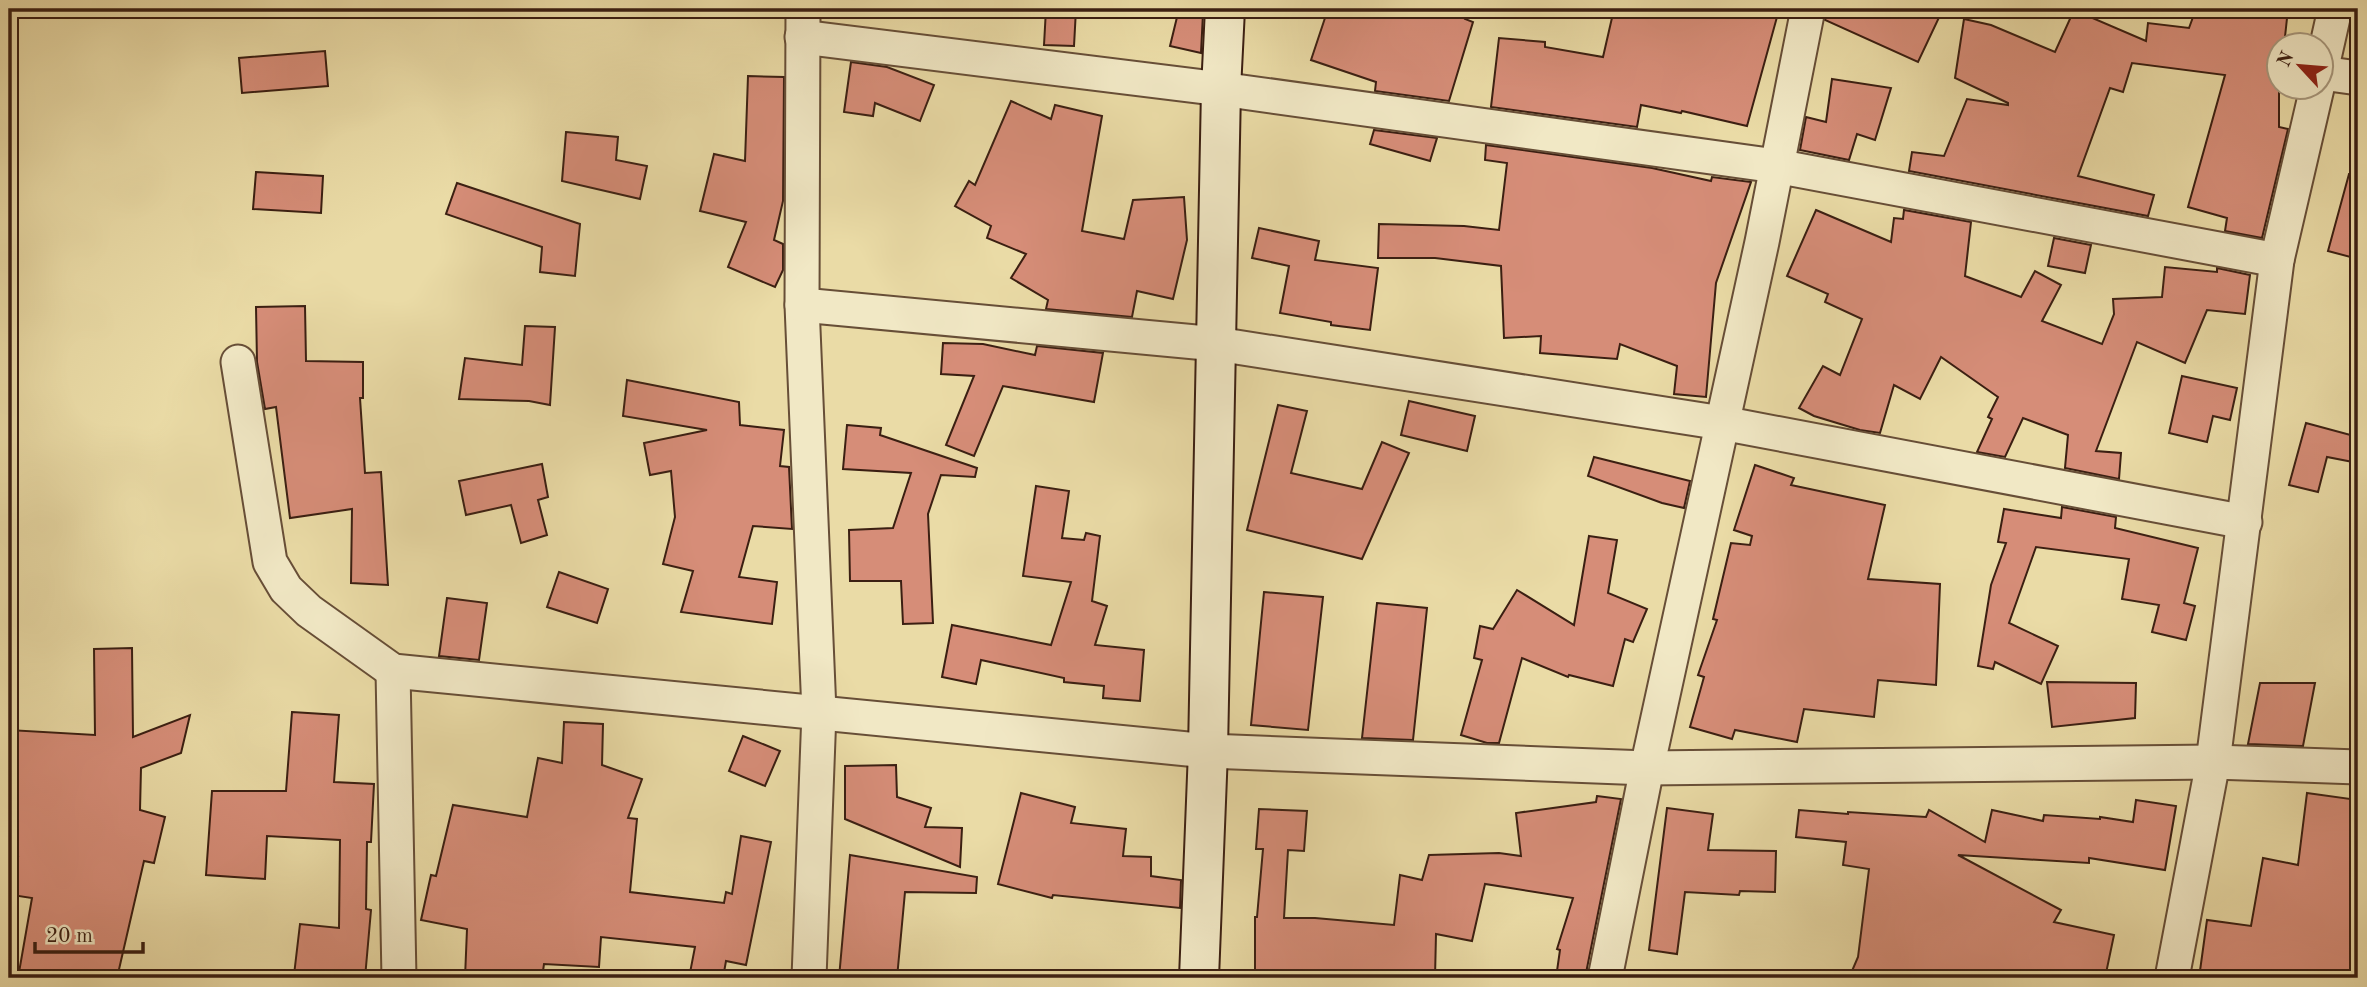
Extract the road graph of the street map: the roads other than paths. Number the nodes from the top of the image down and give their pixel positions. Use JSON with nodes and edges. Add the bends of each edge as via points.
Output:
{"nodes":[{"id":1,"x":1225,"y":9,"type":"edge"},
{"id":2,"x":1808,"y":9,"type":"edge"},
{"id":3,"x":2335,"y":9,"type":"edge"},
{"id":4,"x":802,"y":23,"type":"edge"},
{"id":5,"x":2330,"y":32,"type":"edge"},
{"id":6,"x":2336,"y":75,"type":"edge"},
{"id":7,"x":2358,"y":78,"type":"edge"},
{"id":8,"x":1221,"y":89,"type":"junction"},
{"id":9,"x":2314,"y":102,"type":"edge"},
{"id":10,"x":1776,"y":166,"type":"junction"},
{"id":11,"x":2277,"y":260,"type":"junction"},
{"id":12,"x":802,"y":305,"type":"junction"},
{"id":13,"x":1217,"y":344,"type":"junction"},
{"id":14,"x":237,"y":362,"type":"dead end"},
{"id":15,"x":1722,"y":423,"type":"junction"},
{"id":16,"x":2245,"y":522,"type":"junction"},
{"id":17,"x":393,"y":671,"type":"junction"},
{"id":18,"x":819,"y":712,"type":"junction"},
{"id":19,"x":1208,"y":751,"type":"junction"},
{"id":20,"x":2213,"y":762,"type":"junction"},
{"id":21,"x":2358,"y":766,"type":"edge"},
{"id":22,"x":1647,"y":768,"type":"junction"},
{"id":23,"x":399,"y":978,"type":"edge"},
{"id":24,"x":809,"y":978,"type":"edge"},
{"id":25,"x":1199,"y":978,"type":"edge"},
{"id":26,"x":1605,"y":978,"type":"edge"},
{"id":27,"x":2172,"y":978,"type":"edge"}],
"edges":[{"from":1,"to":8,"type":"street"},
{"from":2,"to":10,"type":"street"},
{"from":3,"to":5,"type":"street"},
{"from":4,"to":8,"type":"street"},
{"from":4,"to":12,"type":"street"},
{"from":6,"to":7,"type":"street"},
{"from":8,"to":10,"type":"street"},
{"from":8,"to":13,"type":"street"},
{"from":9,"to":11,"type":"street"},
{"from":10,"to":11,"type":"street"},
{"from":10,"to":15,"type":"street"},
{"from":11,"to":16,"type":"street"},
{"from":12,"to":13,"type":"street"},
{"from":12,"to":18,"type":"street"},
{"from":13,"to":15,"type":"street"},
{"from":13,"to":19,"type":"street"},
{"from":14,"to":17,"type":"street","via":[[270,562],[286,589],[309,611]]},
{"from":15,"to":16,"type":"street"},
{"from":15,"to":22,"type":"street"},
{"from":16,"to":20,"type":"street"},
{"from":17,"to":18,"type":"street"},
{"from":17,"to":23,"type":"street"},
{"from":18,"to":19,"type":"street"},
{"from":18,"to":24,"type":"street"},
{"from":19,"to":22,"type":"street"},
{"from":19,"to":25,"type":"street"},
{"from":20,"to":21,"type":"street"},
{"from":20,"to":22,"type":"street"},
{"from":20,"to":27,"type":"street"},
{"from":22,"to":26,"type":"street"}]}
